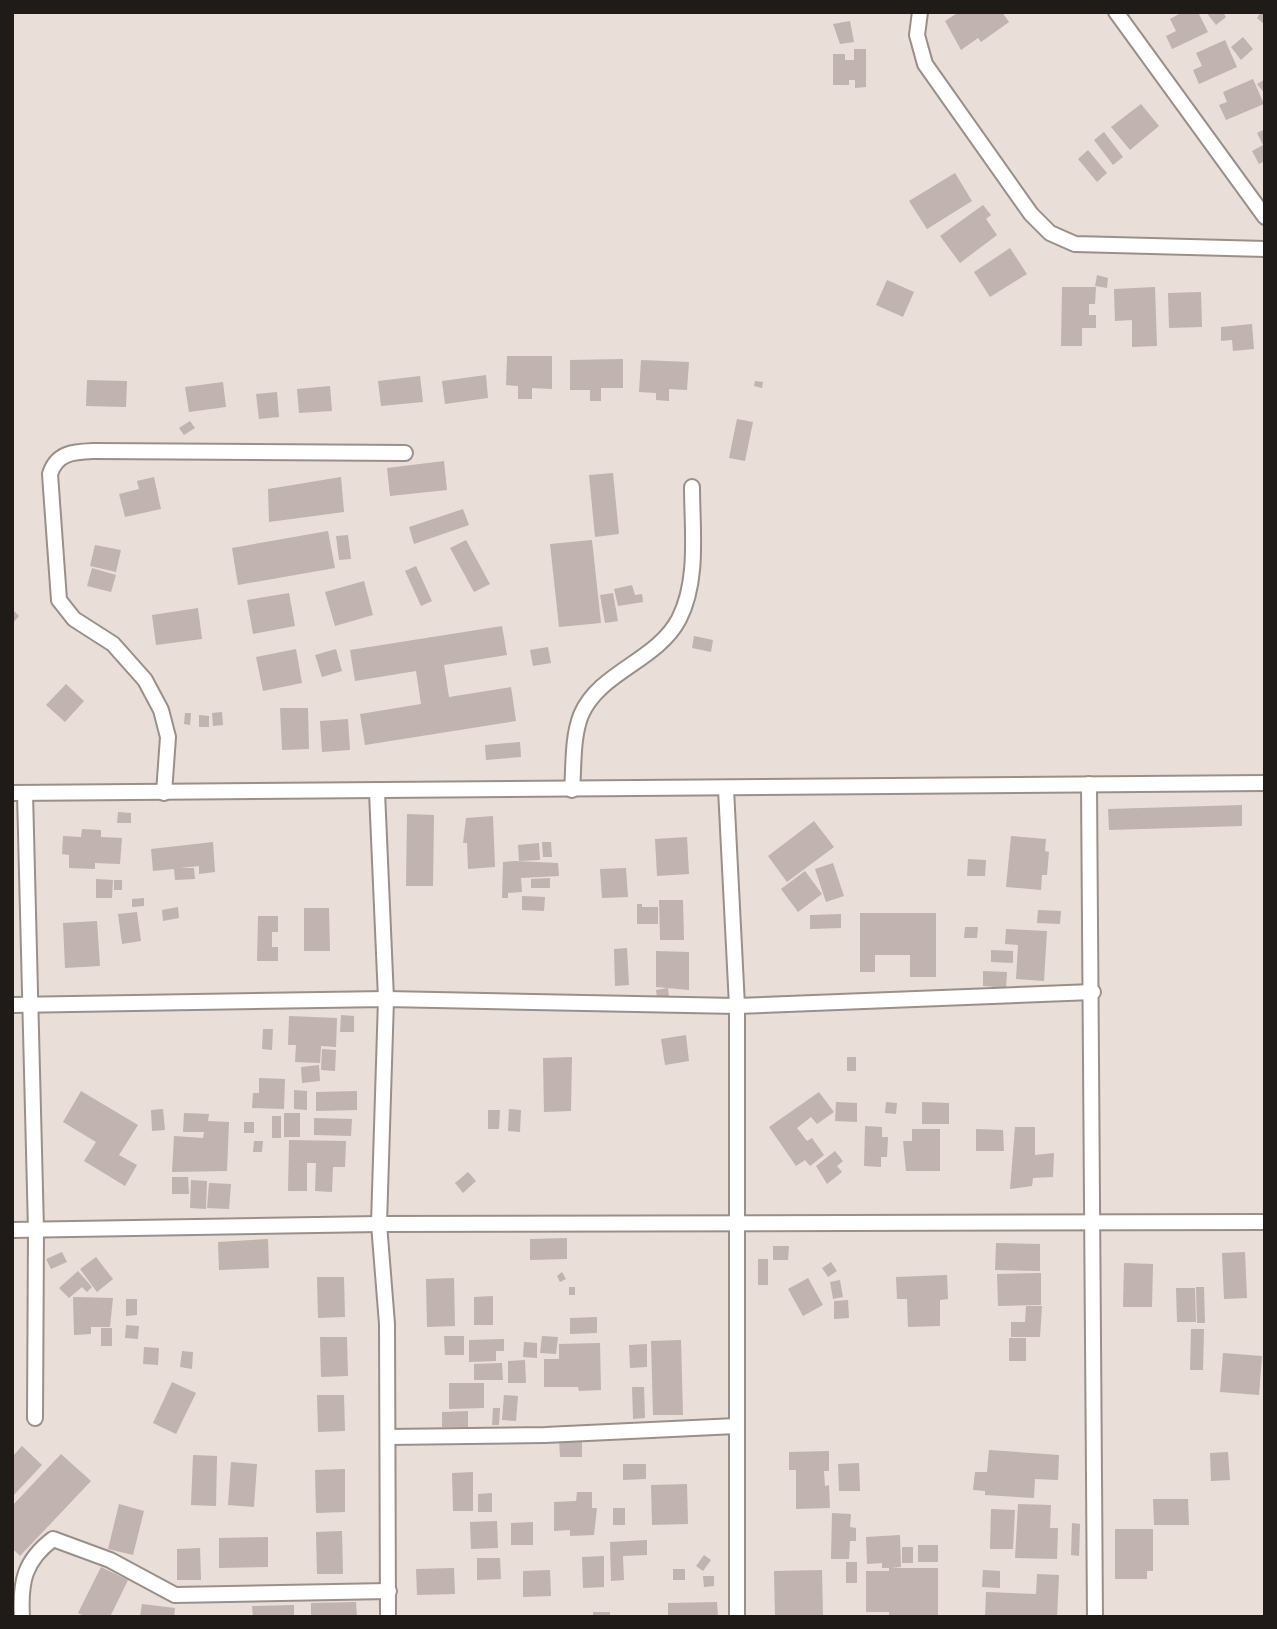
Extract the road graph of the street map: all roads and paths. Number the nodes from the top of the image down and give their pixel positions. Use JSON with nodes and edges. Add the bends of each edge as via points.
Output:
{"nodes":[{"id":1,"x":920,"y":12,"type":"edge"},
{"id":2,"x":1116,"y":12,"type":"edge"},
{"id":3,"x":1265,"y":217,"type":"edge"},
{"id":4,"x":1265,"y":249,"type":"edge"},
{"id":5,"x":405,"y":453,"type":"dead end"},
{"id":6,"x":692,"y":487,"type":"dead end"},
{"id":7,"x":1265,"y":783,"type":"edge"},
{"id":8,"x":1089,"y":784,"type":"junction"},
{"id":9,"x":726,"y":789,"type":"junction"},
{"id":10,"x":572,"y":790,"type":"junction"},
{"id":11,"x":377,"y":792,"type":"junction"},
{"id":12,"x":19,"y":793,"type":"edge"},
{"id":13,"x":163,"y":793,"type":"junction"},
{"id":14,"x":1093,"y":992,"type":"junction"},
{"id":15,"x":386,"y":999,"type":"junction"},
{"id":16,"x":12,"y":1005,"type":"edge"},
{"id":17,"x":28,"y":1005,"type":"junction"},
{"id":18,"x":737,"y":1006,"type":"junction"},
{"id":19,"x":1090,"y":1221,"type":"junction"},
{"id":20,"x":1265,"y":1222,"type":"edge"},
{"id":21,"x":379,"y":1224,"type":"junction"},
{"id":22,"x":737,"y":1225,"type":"junction"},
{"id":23,"x":12,"y":1230,"type":"edge"},
{"id":24,"x":36,"y":1230,"type":"junction"},
{"id":25,"x":35,"y":1418,"type":"dead end"},
{"id":26,"x":736,"y":1426,"type":"junction"},
{"id":27,"x":388,"y":1437,"type":"junction"},
{"id":28,"x":389,"y":1591,"type":"junction"},
{"id":29,"x":22,"y":1617,"type":"edge"},
{"id":30,"x":388,"y":1617,"type":"edge"},
{"id":31,"x":737,"y":1617,"type":"edge"},
{"id":32,"x":1095,"y":1617,"type":"edge"}],
"edges":[{"from":1,"to":4,"type":"street","via":[[917,35],[925,64],[1031,214],[1050,233],[1075,244]]},
{"from":2,"to":3,"type":"street"},
{"from":5,"to":13,"type":"street","via":[[95,451],[63,455],[53,463],[56,591],[74,619],[113,644],[145,680],[161,710],[168,737]]},
{"from":6,"to":10,"type":"street","via":[[691,577],[680,617],[668,637],[591,700],[577,730]]},
{"from":7,"to":8,"type":"street"},
{"from":8,"to":9,"type":"street"},
{"from":8,"to":14,"type":"street"},
{"from":9,"to":10,"type":"street"},
{"from":9,"to":18,"type":"street"},
{"from":10,"to":11,"type":"street"},
{"from":11,"to":13,"type":"street"},
{"from":11,"to":15,"type":"street"},
{"from":12,"to":13,"type":"street"},
{"from":12,"to":17,"type":"street"},
{"from":14,"to":18,"type":"street"},
{"from":14,"to":19,"type":"street"},
{"from":15,"to":17,"type":"street"},
{"from":15,"to":18,"type":"street"},
{"from":15,"to":21,"type":"street"},
{"from":16,"to":17,"type":"street"},
{"from":17,"to":24,"type":"street"},
{"from":18,"to":22,"type":"street"},
{"from":19,"to":20,"type":"street"},
{"from":19,"to":22,"type":"street"},
{"from":19,"to":32,"type":"street"},
{"from":21,"to":22,"type":"street"},
{"from":21,"to":24,"type":"street"},
{"from":21,"to":27,"type":"street","via":[[387,1324]]},
{"from":22,"to":26,"type":"street"},
{"from":23,"to":24,"type":"street"},
{"from":24,"to":25,"type":"street"},
{"from":26,"to":27,"type":"street","via":[[545,1436]]},
{"from":26,"to":31,"type":"street"},
{"from":27,"to":28,"type":"street"},
{"from":28,"to":29,"type":"street","via":[[175,1595],[110,1560],[52,1539],[23,1574]]},
{"from":28,"to":30,"type":"street"}]}
